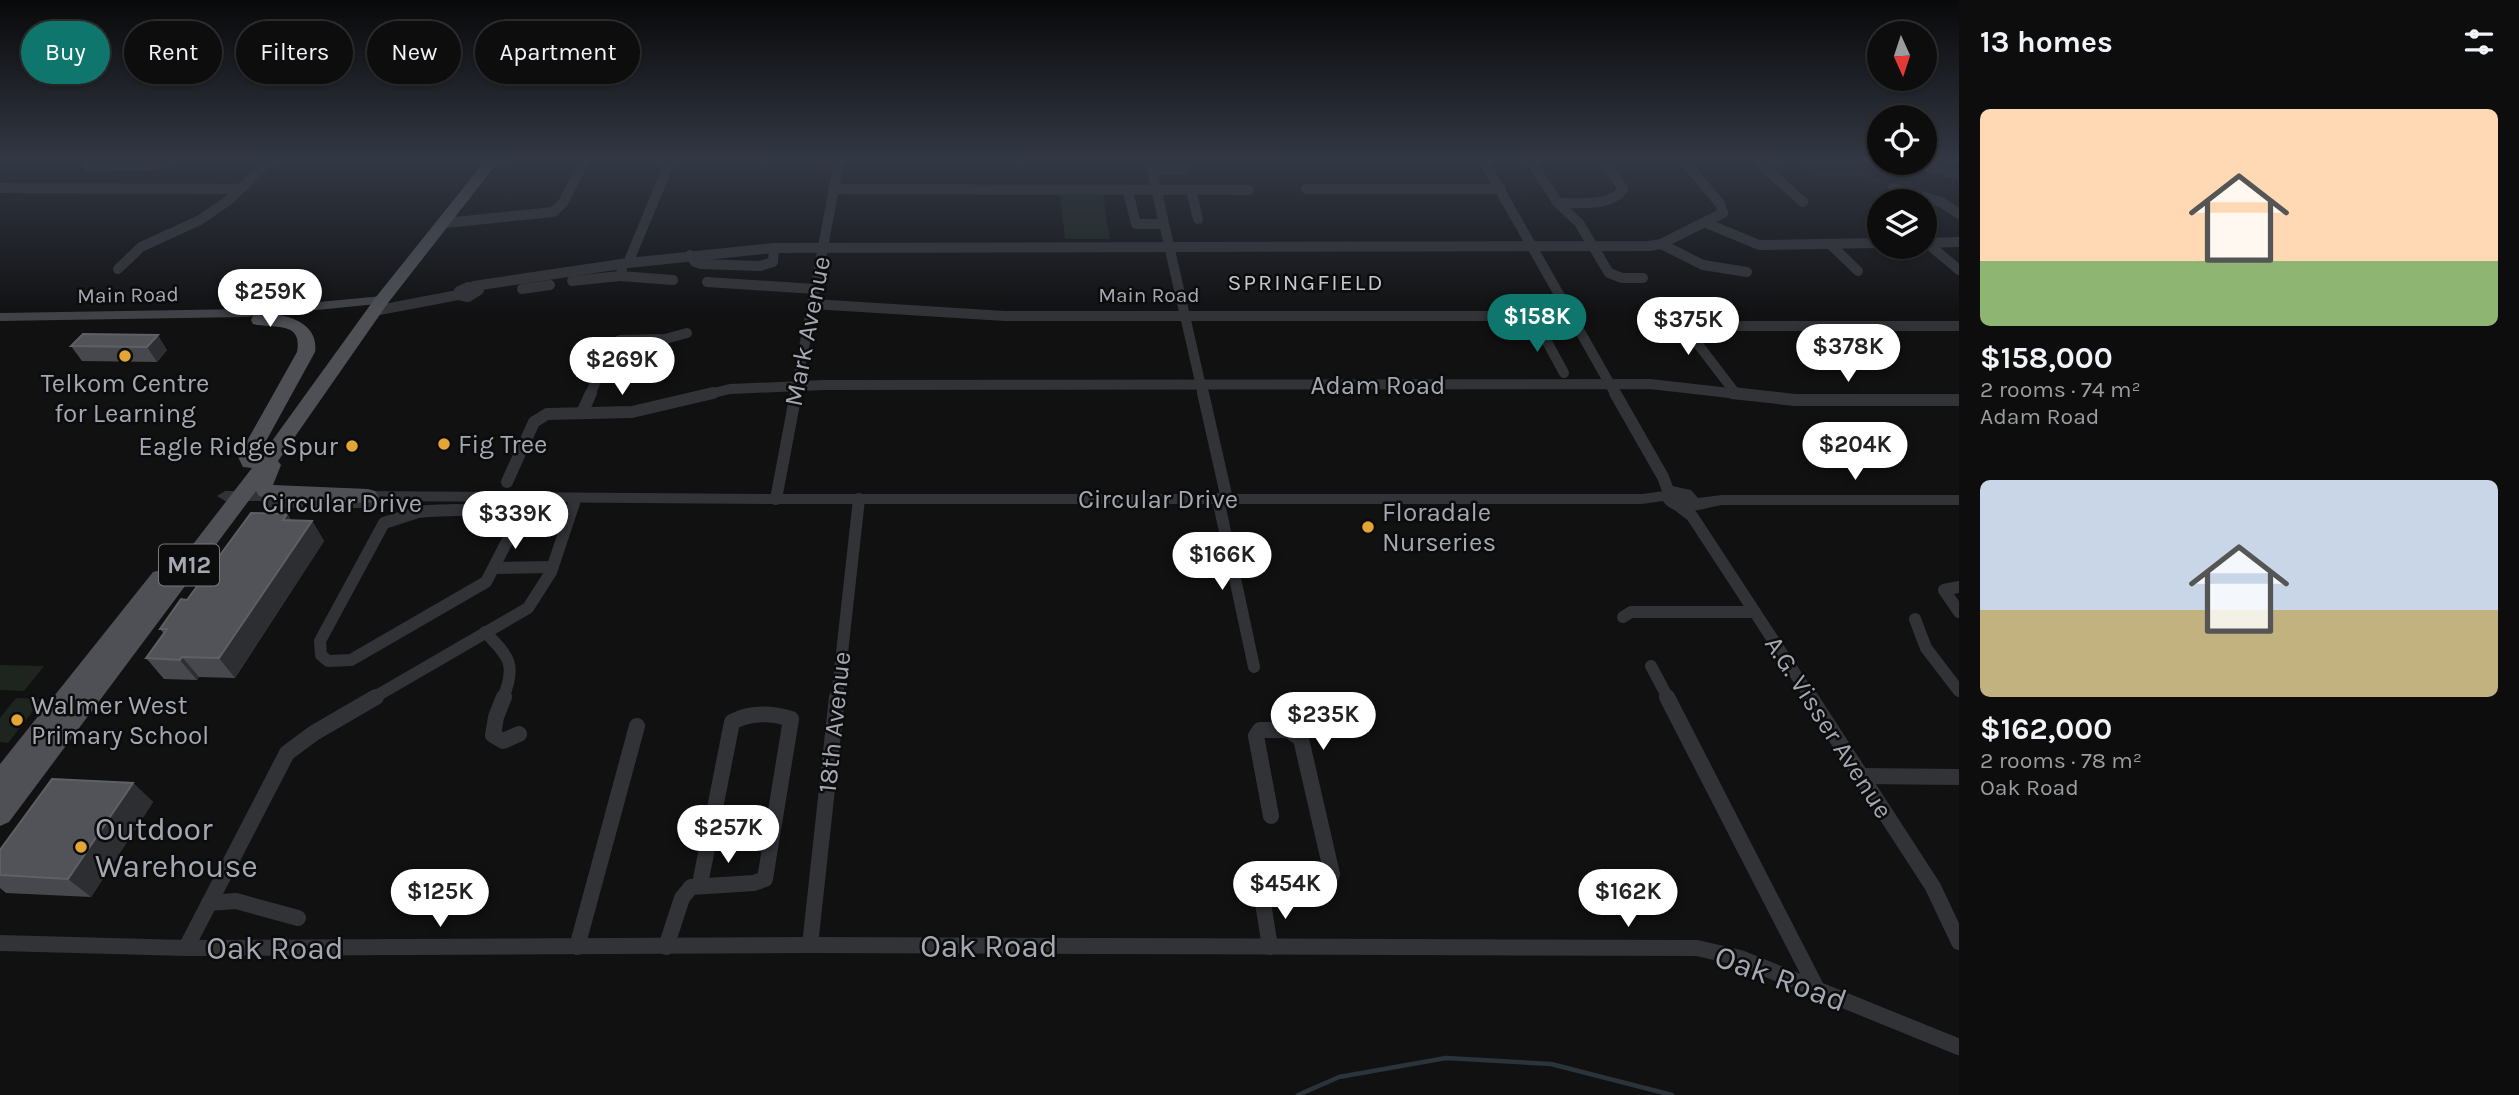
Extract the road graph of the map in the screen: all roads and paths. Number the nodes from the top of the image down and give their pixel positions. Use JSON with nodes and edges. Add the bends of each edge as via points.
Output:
{"nodes":[{"id":1,"x":209,"y":213,"type":"edge"},
{"id":2,"x":439,"y":213,"type":"edge"},
{"id":3,"x":452,"y":213,"type":"edge"},
{"id":4,"x":542,"y":213,"type":"edge"},
{"id":5,"x":648,"y":213,"type":"edge"},
{"id":6,"x":829,"y":213,"type":"edge"},
{"id":7,"x":1133,"y":213,"type":"edge"},
{"id":8,"x":1161,"y":213,"type":"edge"},
{"id":9,"x":1197,"y":213,"type":"edge"},
{"id":10,"x":1514,"y":213,"type":"edge"},
{"id":11,"x":1569,"y":213,"type":"edge"},
{"id":12,"x":1722,"y":213,"type":"edge"},
{"id":13,"x":1198,"y":219,"type":"dead end"},
{"id":14,"x":445,"y":223,"type":"junction"},
{"id":15,"x":1706,"y":223,"type":"junction"},
{"id":16,"x":1164,"y":224,"type":"junction"},
{"id":17,"x":1959,"y":242,"type":"edge"},
{"id":18,"x":1867,"y":243,"type":"edge"},
{"id":19,"x":1937,"y":243,"type":"edge"},
{"id":20,"x":1661,"y":244,"type":"junction"},
{"id":21,"x":1830,"y":244,"type":"junction"},
{"id":22,"x":1531,"y":245,"type":"junction"},
{"id":23,"x":823,"y":246,"type":"junction"},
{"id":24,"x":1169,"y":246,"type":"junction"},
{"id":25,"x":1593,"y":246,"type":"junction"},
{"id":26,"x":774,"y":247,"type":"junction"},
{"id":27,"x":1937,"y":252,"type":"edge"},
{"id":28,"x":690,"y":255,"type":"junction"},
{"id":29,"x":626,"y":263,"type":"junction"},
{"id":30,"x":118,"y":269,"type":"dead end"},
{"id":31,"x":1959,"y":270,"type":"edge"},
{"id":32,"x":1858,"y":271,"type":"dead end"},
{"id":33,"x":1746,"y":272,"type":"dead end"},
{"id":34,"x":620,"y":276,"type":"junction"},
{"id":35,"x":1643,"y":278,"type":"dead end"},
{"id":36,"x":673,"y":280,"type":"dead end"},
{"id":37,"x":707,"y":282,"type":"dead end"},
{"id":38,"x":522,"y":289,"type":"dead end"},
{"id":39,"x":815,"y":289,"type":"junction"},
{"id":40,"x":813,"y":304,"type":"junction"},
{"id":41,"x":372,"y":306,"type":"junction"},
{"id":42,"x":1186,"y":316,"type":"junction"},
{"id":43,"x":1533,"y":316,"type":"junction"},
{"id":44,"x":1571,"y":316,"type":"junction"},
{"id":45,"x":0,"y":317,"type":"edge"},
{"id":46,"x":259,"y":320,"type":"junction"},
{"id":47,"x":0,"y":325,"type":"edge"},
{"id":48,"x":1959,"y":326,"type":"edge"},
{"id":49,"x":687,"y":332,"type":"dead end"},
{"id":50,"x":1564,"y":373,"type":"dead end"},
{"id":51,"x":1202,"y":385,"type":"junction"},
{"id":52,"x":1610,"y":385,"type":"junction"},
{"id":53,"x":796,"y":387,"type":"junction"},
{"id":54,"x":1737,"y":394,"type":"junction"},
{"id":55,"x":1959,"y":400,"type":"edge"},
{"id":56,"x":582,"y":412,"type":"junction"},
{"id":57,"x":274,"y":453,"type":"junction"},
{"id":58,"x":250,"y":462,"type":"junction"},
{"id":59,"x":507,"y":482,"type":"dead end"},
{"id":60,"x":368,"y":496,"type":"junction"},
{"id":61,"x":230,"y":499,"type":"junction"},
{"id":62,"x":673,"y":499,"type":"junction"},
{"id":63,"x":776,"y":499,"type":"junction"},
{"id":64,"x":859,"y":499,"type":"junction"},
{"id":65,"x":1222,"y":499,"type":"junction"},
{"id":66,"x":1959,"y":500,"type":"edge"},
{"id":67,"x":1684,"y":501,"type":"junction"},
{"id":68,"x":574,"y":503,"type":"junction"},
{"id":69,"x":494,"y":568,"type":"junction"},
{"id":70,"x":551,"y":568,"type":"junction"},
{"id":71,"x":1959,"y":587,"type":"edge"},
{"id":72,"x":1754,"y":611,"type":"junction"},
{"id":73,"x":1959,"y":612,"type":"edge"},
{"id":74,"x":1623,"y":617,"type":"dead end"},
{"id":75,"x":1915,"y":620,"type":"dead end"},
{"id":76,"x":485,"y":632,"type":"junction"},
{"id":77,"x":1651,"y":666,"type":"dead end"},
{"id":78,"x":1255,"y":667,"type":"dead end"},
{"id":79,"x":1959,"y":691,"type":"edge"},
{"id":80,"x":637,"y":726,"type":"dead end"},
{"id":81,"x":519,"y":734,"type":"dead end"},
{"id":82,"x":1861,"y":776,"type":"junction"},
{"id":83,"x":1959,"y":777,"type":"edge"},
{"id":84,"x":0,"y":783,"type":"edge"},
{"id":85,"x":0,"y":814,"type":"edge"},
{"id":86,"x":1271,"y":816,"type":"dead end"},
{"id":87,"x":700,"y":884,"type":"junction"},
{"id":88,"x":209,"y":903,"type":"junction"},
{"id":89,"x":298,"y":918,"type":"dead end"},
{"id":90,"x":1959,"y":942,"type":"edge"},
{"id":91,"x":0,"y":943,"type":"edge"},
{"id":92,"x":810,"y":945,"type":"junction"},
{"id":93,"x":577,"y":947,"type":"junction"},
{"id":94,"x":666,"y":947,"type":"junction"},
{"id":95,"x":1270,"y":947,"type":"junction"},
{"id":96,"x":186,"y":948,"type":"junction"},
{"id":97,"x":1818,"y":989,"type":"junction"},
{"id":98,"x":1959,"y":1047,"type":"edge"}],
"edges":[{"from":1,"to":30,"type":"street","via":[[141,247]]},
{"from":2,"to":41,"type":"main road","number":"M12"},
{"from":3,"to":14,"type":"main road","number":"M12"},
{"from":4,"to":14,"type":"street"},
{"from":5,"to":29,"type":"street"},
{"from":6,"to":23,"type":"street","name":"Mark Avenue"},
{"from":7,"to":16,"type":"street","via":[[1136,224]]},
{"from":8,"to":16,"type":"street"},
{"from":9,"to":13,"type":"street"},
{"from":10,"to":22,"type":"street"},
{"from":11,"to":25,"type":"street"},
{"from":12,"to":15,"type":"street"},
{"from":14,"to":41,"type":"main road","number":"M12"},
{"from":15,"to":20,"type":"street"},
{"from":15,"to":21,"type":"street","via":[[1759,245]]},
{"from":16,"to":24,"type":"street"},
{"from":17,"to":19,"type":"street"},
{"from":18,"to":21,"type":"street"},
{"from":20,"to":25,"type":"street"},
{"from":20,"to":33,"type":"street","via":[[1703,265]]},
{"from":21,"to":32,"type":"street"},
{"from":22,"to":24,"type":"street"},
{"from":22,"to":25,"type":"street"},
{"from":22,"to":44,"type":"street"},
{"from":23,"to":24,"type":"street"},
{"from":23,"to":26,"type":"street"},
{"from":23,"to":39,"type":"street","name":"Mark Avenue"},
{"from":24,"to":42,"type":"street"},
{"from":25,"to":35,"type":"street","via":[[1611,275]]},
{"from":26,"to":28,"type":"street"},
{"from":26,"to":28,"type":"street","via":[[773,262],[760,266],[701,264]]},
{"from":27,"to":31,"type":"street"},
{"from":28,"to":29,"type":"street"},
{"from":29,"to":34,"type":"street"},
{"from":29,"to":41,"type":"street"},
{"from":34,"to":36,"type":"street"},
{"from":34,"to":38,"type":"street"},
{"from":37,"to":39,"type":"street"},
{"from":39,"to":40,"type":"street","name":"Mark Avenue"},
{"from":40,"to":42,"type":"street","name":"Main Road","via":[[971,315]]},
{"from":40,"to":53,"type":"street","name":"Mark Avenue"},
{"from":41,"to":45,"type":"main road","name":"Main Road"},
{"from":41,"to":46,"type":"main road","name":"Main Road"},
{"from":41,"to":57,"type":"main road","number":"M12"},
{"from":41,"to":58,"type":"main road","number":"M12"},
{"from":42,"to":43,"type":"street","name":"Main Road"},
{"from":42,"to":51,"type":"street"},
{"from":43,"to":44,"type":"street","name":"Main Road"},
{"from":43,"to":50,"type":"street"},
{"from":44,"to":52,"type":"street"},
{"from":46,"to":47,"type":"main road","name":"Main Road"},
{"from":46,"to":58,"type":"main road","via":[[296,325],[308,343],[250,452]]},
{"from":48,"to":54,"type":"street","via":[[1692,329],[1691,335]]},
{"from":49,"to":56,"type":"street","via":[[665,339],[613,343]]},
{"from":51,"to":52,"type":"street","name":"Adam Road"},
{"from":51,"to":53,"type":"street","name":"Adam Road"},
{"from":51,"to":65,"type":"street"},
{"from":52,"to":54,"type":"street","name":"Adam Road","via":[[1670,385]]},
{"from":52,"to":67,"type":"street","via":[[1663,477]]},
{"from":53,"to":56,"type":"street","name":"Adam Road","via":[[730,389],[639,411]]},
{"from":53,"to":63,"type":"street","name":"Mark Avenue"},
{"from":54,"to":55,"type":"street","name":"Adam Road","via":[[1795,400]]},
{"from":56,"to":59,"type":"street","name":"Adam Road","via":[[553,412],[537,419]]},
{"from":57,"to":60,"type":"main road","via":[[263,483],[266,491]]},
{"from":57,"to":61,"type":"main road","number":"M12"},
{"from":58,"to":61,"type":"main road","number":"M12"},
{"from":60,"to":61,"type":"street","name":"Circular Drive"},
{"from":60,"to":62,"type":"street","name":"Circular Drive"},
{"from":61,"to":68,"type":"street","name":"Circular Drive"},
{"from":61,"to":84,"type":"main road","number":"M12"},
{"from":61,"to":85,"type":"main road","number":"M12"},
{"from":62,"to":63,"type":"street","name":"Circular Drive"},
{"from":62,"to":68,"type":"street","name":"Circular Drive"},
{"from":63,"to":64,"type":"street","name":"Circular Drive"},
{"from":64,"to":65,"type":"street","name":"Circular Drive"},
{"from":64,"to":92,"type":"street","name":"18th Avenue"},
{"from":65,"to":67,"type":"street","name":"Circular Drive"},
{"from":65,"to":78,"type":"street"},
{"from":66,"to":67,"type":"street","name":"Circular Drive"},
{"from":67,"to":72,"type":"street","name":"A.G. Visser Avenue"},
{"from":68,"to":70,"type":"street"},
{"from":69,"to":69,"type":"street","via":[[514,529],[509,518],[480,512],[394,517],[378,530],[320,641],[319,652],[332,663],[351,660],[481,586]]},
{"from":69,"to":70,"type":"street"},
{"from":70,"to":76,"type":"street","via":[[533,603]]},
{"from":71,"to":73,"type":"street","via":[[1944,590]]},
{"from":72,"to":74,"type":"street","via":[[1631,612]]},
{"from":72,"to":82,"type":"street","name":"A.G. Visser Avenue"},
{"from":75,"to":79,"type":"street","via":[[1926,648]]},
{"from":76,"to":81,"type":"street","via":[[510,662],[511,670],[493,735],[503,741]]},
{"from":76,"to":88,"type":"street","via":[[288,753]]},
{"from":77,"to":97,"type":"street"},
{"from":80,"to":93,"type":"street"},
{"from":82,"to":83,"type":"street"},
{"from":82,"to":90,"type":"street","name":"A.G. Visser Avenue","via":[[1933,887]]},
{"from":86,"to":95,"type":"street","via":[[1256,736],[1260,730],[1292,730],[1301,739],[1332,874],[1329,881],[1264,884],[1261,890]]},
{"from":87,"to":87,"type":"street","via":[[754,883],[765,878],[791,719],[757,715],[733,722]]},
{"from":87,"to":94,"type":"street","via":[[685,891]]},
{"from":88,"to":89,"type":"street","via":[[236,901]]},
{"from":88,"to":96,"type":"street"},
{"from":91,"to":96,"type":"street","name":"Oak Road"},
{"from":92,"to":94,"type":"street","name":"Oak Road"},
{"from":92,"to":95,"type":"street","name":"Oak Road"},
{"from":93,"to":94,"type":"street","name":"Oak Road"},
{"from":93,"to":96,"type":"street","name":"Oak Road"},
{"from":95,"to":97,"type":"street","name":"Oak Road","via":[[1696,948],[1740,958]]},
{"from":97,"to":98,"type":"street","name":"Oak Road"}]}
